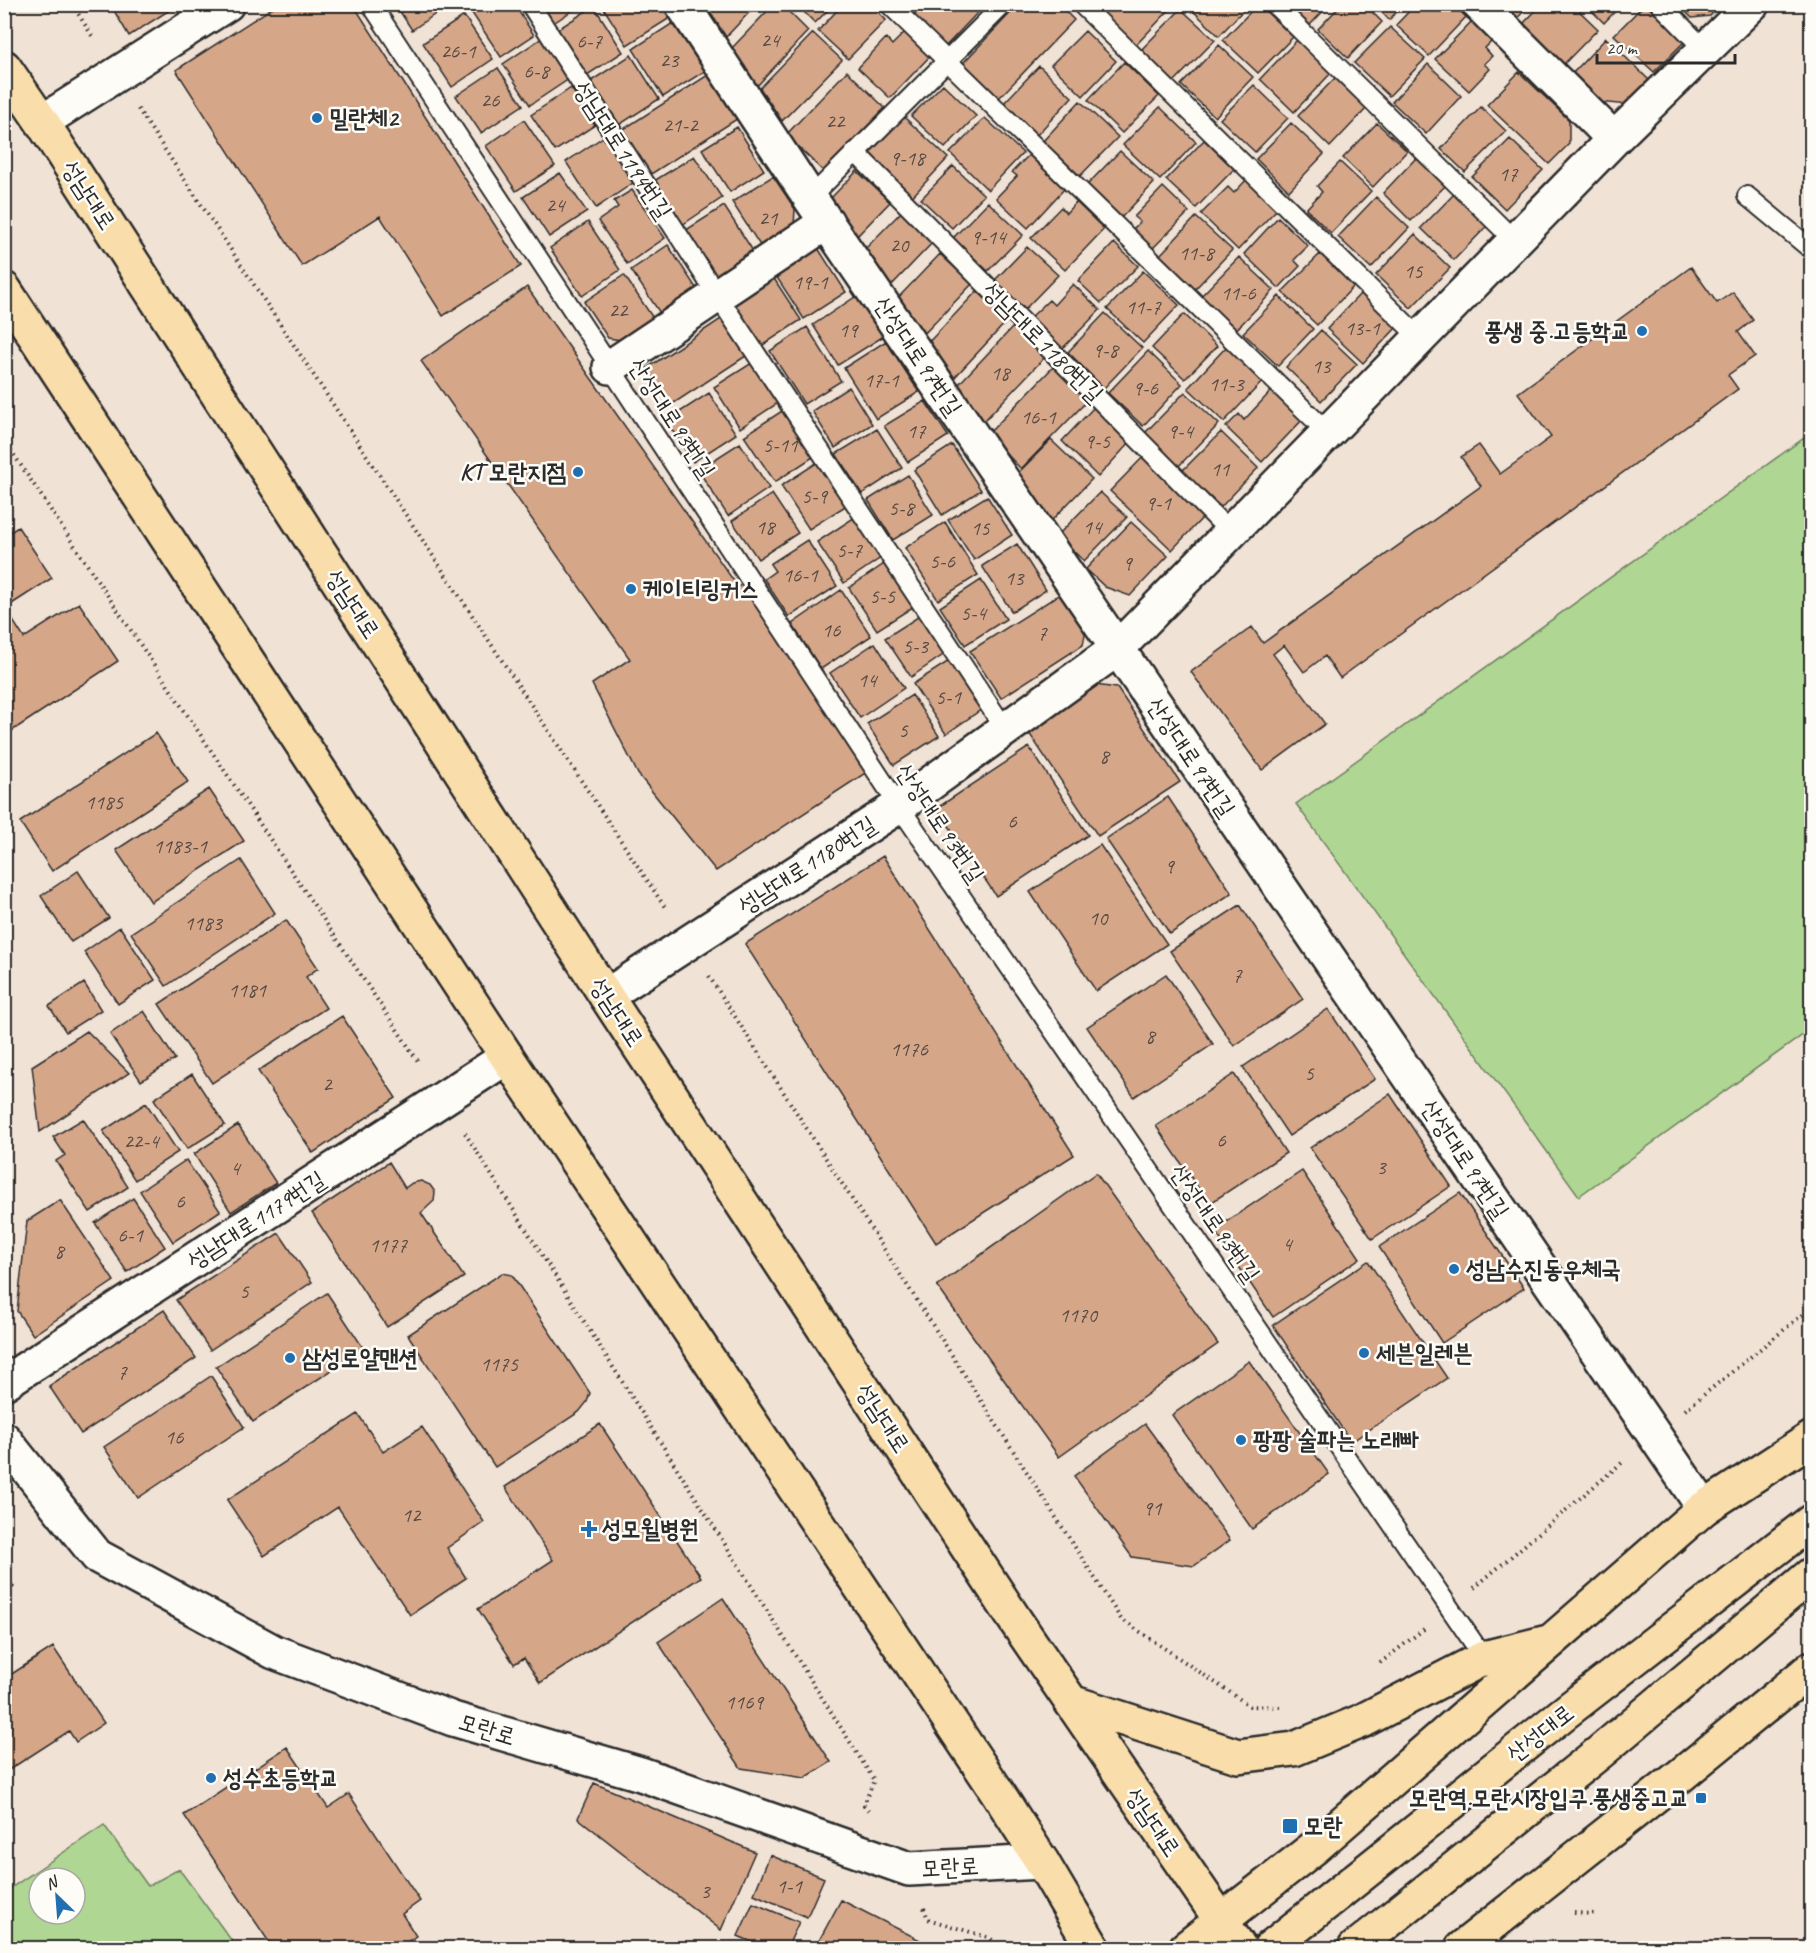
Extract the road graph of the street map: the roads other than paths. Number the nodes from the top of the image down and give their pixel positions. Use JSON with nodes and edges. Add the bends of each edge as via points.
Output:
{"nodes":[{"id":1,"x":227,"y":4,"type":"edge"},
{"id":2,"x":371,"y":4,"type":"edge"},
{"id":3,"x":530,"y":4,"type":"edge"},
{"id":4,"x":682,"y":4,"type":"edge"},
{"id":5,"x":889,"y":4,"type":"edge"},
{"id":6,"x":1004,"y":4,"type":"edge"},
{"id":7,"x":1081,"y":4,"type":"edge"},
{"id":8,"x":1274,"y":4,"type":"edge"},
{"id":9,"x":1479,"y":4,"type":"edge"},
{"id":10,"x":1660,"y":4,"type":"edge"},
{"id":11,"x":1752,"y":4,"type":"edge"},
{"id":12,"x":1706,"y":50,"type":"junction"},
{"id":13,"x":946,"y":62,"type":"junction"},
{"id":14,"x":4,"y":67,"type":"edge"},
{"id":15,"x":42,"y":122,"type":"junction"},
{"id":16,"x":1614,"y":139,"type":"junction"},
{"id":17,"x":855,"y":152,"type":"junction"},
{"id":18,"x":1747,"y":196,"type":"dead end"},
{"id":19,"x":818,"y":210,"type":"junction"},
{"id":20,"x":1515,"y":241,"type":"junction"},
{"id":21,"x":1812,"y":250,"type":"edge"},
{"id":22,"x":4,"y":289,"type":"edge"},
{"id":23,"x":717,"y":295,"type":"junction"},
{"id":24,"x":1420,"y":338,"type":"junction"},
{"id":25,"x":610,"y":367,"type":"junction"},
{"id":26,"x":1328,"y":433,"type":"junction"},
{"id":27,"x":1231,"y":533,"type":"junction"},
{"id":28,"x":1117,"y":649,"type":"junction"},
{"id":29,"x":1005,"y":729,"type":"junction"},
{"id":30,"x":899,"y":806,"type":"junction"},
{"id":31,"x":606,"y":996,"type":"junction"},
{"id":32,"x":507,"y":1057,"type":"junction"},
{"id":33,"x":4,"y":1383,"type":"edge"},
{"id":34,"x":4,"y":1438,"type":"edge"},
{"id":35,"x":1812,"y":1438,"type":"edge"},
{"id":36,"x":1704,"y":1508,"type":"junction"},
{"id":37,"x":1812,"y":1521,"type":"edge"},
{"id":38,"x":1812,"y":1574,"type":"edge"},
{"id":39,"x":1553,"y":1640,"type":"junction"},
{"id":40,"x":1484,"y":1658,"type":"junction"},
{"id":41,"x":1812,"y":1668,"type":"edge"},
{"id":42,"x":1071,"y":1702,"type":"junction"},
{"id":43,"x":1042,"y":1862,"type":"junction"},
{"id":44,"x":1221,"y":1921,"type":"junction"},
{"id":45,"x":1086,"y":1938,"type":"edge"},
{"id":46,"x":1186,"y":1948,"type":"edge"},
{"id":47,"x":1240,"y":1948,"type":"edge"},
{"id":48,"x":1270,"y":1948,"type":"edge"},
{"id":49,"x":1355,"y":1948,"type":"edge"},
{"id":50,"x":1462,"y":1948,"type":"edge"}],
"edges":[{"from":1,"to":15,"type":"street"},
{"from":2,"to":25,"type":"lane","name":"산성대로93번길"},
{"from":3,"to":23,"type":"lane","name":"성남대로1194번길"},
{"from":4,"to":19,"type":"street","name":"산성대로97번길"},
{"from":5,"to":13,"type":"lane"},
{"from":6,"to":13,"type":"lane"},
{"from":7,"to":24,"type":"lane"},
{"from":8,"to":20,"type":"lane"},
{"from":9,"to":16,"type":"street"},
{"from":10,"to":12,"type":"lane"},
{"from":11,"to":12,"type":"street","name":"성남대로1180번길"},
{"from":12,"to":16,"type":"street","name":"성남대로1180번길"},
{"from":13,"to":17,"type":"lane"},
{"from":13,"to":26,"type":"lane"},
{"from":14,"to":15,"type":"main road","name":"성남대로"},
{"from":15,"to":31,"type":"main road","name":"성남대로"},
{"from":16,"to":20,"type":"street","name":"성남대로1180번길"},
{"from":17,"to":19,"type":"lane"},
{"from":17,"to":27,"type":"lane","name":"성남대로1180번길"},
{"from":18,"to":21,"type":"lane"},
{"from":19,"to":23,"type":"street"},
{"from":19,"to":28,"type":"street","name":"산성대로97번길"},
{"from":20,"to":24,"type":"street","name":"성남대로1180번길"},
{"from":22,"to":32,"type":"main road"},
{"from":23,"to":25,"type":"street"},
{"from":23,"to":29,"type":"lane"},
{"from":24,"to":26,"type":"street","name":"성남대로1180번길"},
{"from":25,"to":30,"type":"lane","name":"산성대로93번길"},
{"from":26,"to":27,"type":"street","name":"성남대로1180번길"},
{"from":27,"to":28,"type":"street","name":"성남대로1180번길"},
{"from":28,"to":29,"type":"street","name":"성남대로1180번길"},
{"from":28,"to":36,"type":"street","name":"산성대로97번길"},
{"from":29,"to":30,"type":"street","name":"성남대로1180번길"},
{"from":30,"to":31,"type":"street","name":"성남대로1180번길"},
{"from":30,"to":40,"type":"lane","name":"산성대로93번길"},
{"from":31,"to":42,"type":"main road","name":"성남대로"},
{"from":32,"to":33,"type":"street","name":"성남대로1179번길"},
{"from":32,"to":43,"type":"main road"},
{"from":34,"to":43,"type":"street","name":"모란로","via":[[98,1556],[274,1652],[453,1719],[641,1774],[909,1869]]},
{"from":35,"to":36,"type":"main road"},
{"from":36,"to":39,"type":"main road"},
{"from":37,"to":48,"type":"main road","name":"산성대로"},
{"from":38,"to":49,"type":"main road","via":[[1600,1752]]},
{"from":39,"to":40,"type":"main road"},
{"from":39,"to":44,"type":"main road","via":[[1316,1847]]},
{"from":40,"to":42,"type":"main road","via":[[1362,1721],[1294,1749],[1238,1756]]},
{"from":41,"to":50,"type":"main road"},
{"from":42,"to":44,"type":"main road","name":"성남대로"},
{"from":43,"to":45,"type":"main road"},
{"from":44,"to":46,"type":"main road"},
{"from":44,"to":47,"type":"main road","name":"성남대로"}]}
